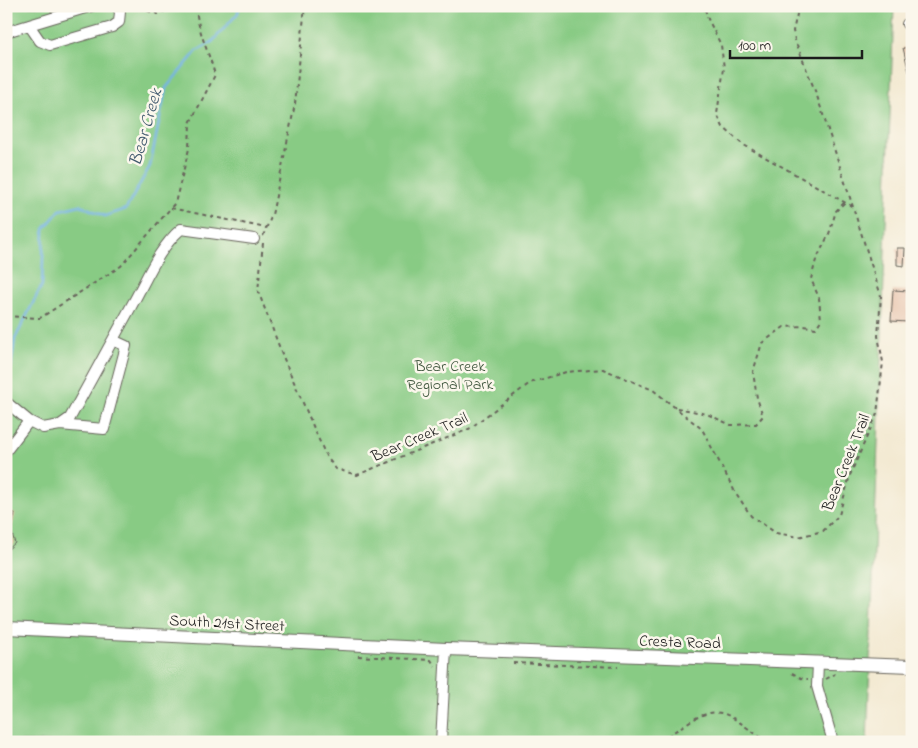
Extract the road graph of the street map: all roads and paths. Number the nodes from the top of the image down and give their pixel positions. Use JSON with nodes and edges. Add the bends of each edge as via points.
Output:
{"nodes":[{"id":1,"x":92,"y":6,"type":"edge"},
{"id":2,"x":117,"y":6,"type":"edge"},
{"id":3,"x":132,"y":6,"type":"edge"},
{"id":4,"x":176,"y":6,"type":"edge"},
{"id":5,"x":196,"y":6,"type":"edge"},
{"id":6,"x":305,"y":6,"type":"edge"},
{"id":7,"x":704,"y":6,"type":"edge"},
{"id":8,"x":799,"y":6,"type":"edge"},
{"id":9,"x":29,"y":25,"type":"junction"},
{"id":10,"x":6,"y":32,"type":"edge"},
{"id":11,"x":844,"y":202,"type":"junction"},
{"id":12,"x":853,"y":207,"type":"junction"},
{"id":13,"x":171,"y":208,"type":"junction"},
{"id":14,"x":266,"y":228,"type":"junction"},
{"id":15,"x":254,"y":239,"type":"dead end"},
{"id":16,"x":6,"y":316,"type":"edge"},
{"id":17,"x":113,"y":340,"type":"junction"},
{"id":18,"x":6,"y":402,"type":"edge"},
{"id":19,"x":675,"y":408,"type":"junction"},
{"id":20,"x":29,"y":421,"type":"junction"},
{"id":21,"x":60,"y":425,"type":"junction"},
{"id":22,"x":6,"y":451,"type":"edge"},
{"id":23,"x":9,"y":473,"type":"dead end"},
{"id":24,"x":6,"y":477,"type":"edge"},
{"id":25,"x":6,"y":628,"type":"edge"},
{"id":26,"x":446,"y":649,"type":"junction"},
{"id":27,"x":353,"y":656,"type":"dead end"},
{"id":28,"x":511,"y":663,"type":"dead end"},
{"id":29,"x":818,"y":663,"type":"junction"},
{"id":30,"x":912,"y":666,"type":"edge"},
{"id":31,"x":626,"y":667,"type":"dead end"},
{"id":32,"x":436,"y":668,"type":"dead end"},
{"id":33,"x":784,"y":672,"type":"dead end"},
{"id":34,"x":836,"y":674,"type":"dead end"},
{"id":35,"x":818,"y":679,"type":"junction"},
{"id":36,"x":441,"y":742,"type":"edge"},
{"id":37,"x":662,"y":742,"type":"edge"},
{"id":38,"x":763,"y":742,"type":"edge"},
{"id":39,"x":833,"y":742,"type":"edge"}],
"edges":[{"from":1,"to":9,"type":"street"},
{"from":2,"to":9,"type":"street","via":[[119,22],[112,27],[50,45],[40,41]]},
{"from":3,"to":4,"type":"path","via":[[158,14]]},
{"from":5,"to":13,"type":"path","via":[[215,75],[190,123],[189,149]]},
{"from":6,"to":14,"type":"path","name":"Bear Creek Trail","via":[[295,104],[272,215]]},
{"from":7,"to":11,"type":"path","via":[[721,45],[724,68],[716,114],[723,126],[742,144]]},
{"from":8,"to":12,"type":"path","name":"Bear Creek Trail","via":[[795,40]]},
{"from":9,"to":10,"type":"street"},
{"from":11,"to":12,"type":"path"},
{"from":11,"to":19,"type":"path","via":[[836,211],[811,279],[821,320],[816,328],[784,327],[762,343],[753,372],[763,416],[756,424],[731,425],[707,414]]},
{"from":12,"to":19,"type":"path","name":"Bear Creek Trail","via":[[881,296],[878,336],[883,362],[877,414],[850,475],[839,515],[823,532],[798,538],[776,533],[751,516],[702,429]]},
{"from":13,"to":14,"type":"path"},
{"from":13,"to":16,"type":"path","via":[[121,266],[40,318]]},
{"from":14,"to":19,"type":"path","name":"Bear Creek Trail","via":[[258,291],[326,456],[336,469],[357,475],[469,429],[530,383],[566,372],[604,369],[653,390]]},
{"from":15,"to":17,"type":"street","via":[[181,229],[171,238],[154,265]]},
{"from":17,"to":21,"type":"street","via":[[70,418]]},
{"from":17,"to":21,"type":"street","via":[[126,346],[104,429]]},
{"from":18,"to":20,"type":"street"},
{"from":20,"to":21,"type":"street","via":[[43,428]]},
{"from":20,"to":22,"type":"street"},
{"from":23,"to":24,"type":"path"},
{"from":25,"to":26,"type":"main road","name":"South 21st Street"},
{"from":26,"to":29,"type":"main road","name":"Cresta Road"},
{"from":26,"to":36,"type":"street"},
{"from":27,"to":32,"type":"path","via":[[431,660]]},
{"from":28,"to":31,"type":"path"},
{"from":29,"to":30,"type":"main road","name":"Cresta Road"},
{"from":29,"to":35,"type":"street"},
{"from":33,"to":35,"type":"path","via":[[794,673],[803,679]]},
{"from":34,"to":35,"type":"path"},
{"from":35,"to":39,"type":"street"},
{"from":37,"to":38,"type":"path","via":[[697,717],[713,711],[727,714]]}]}
